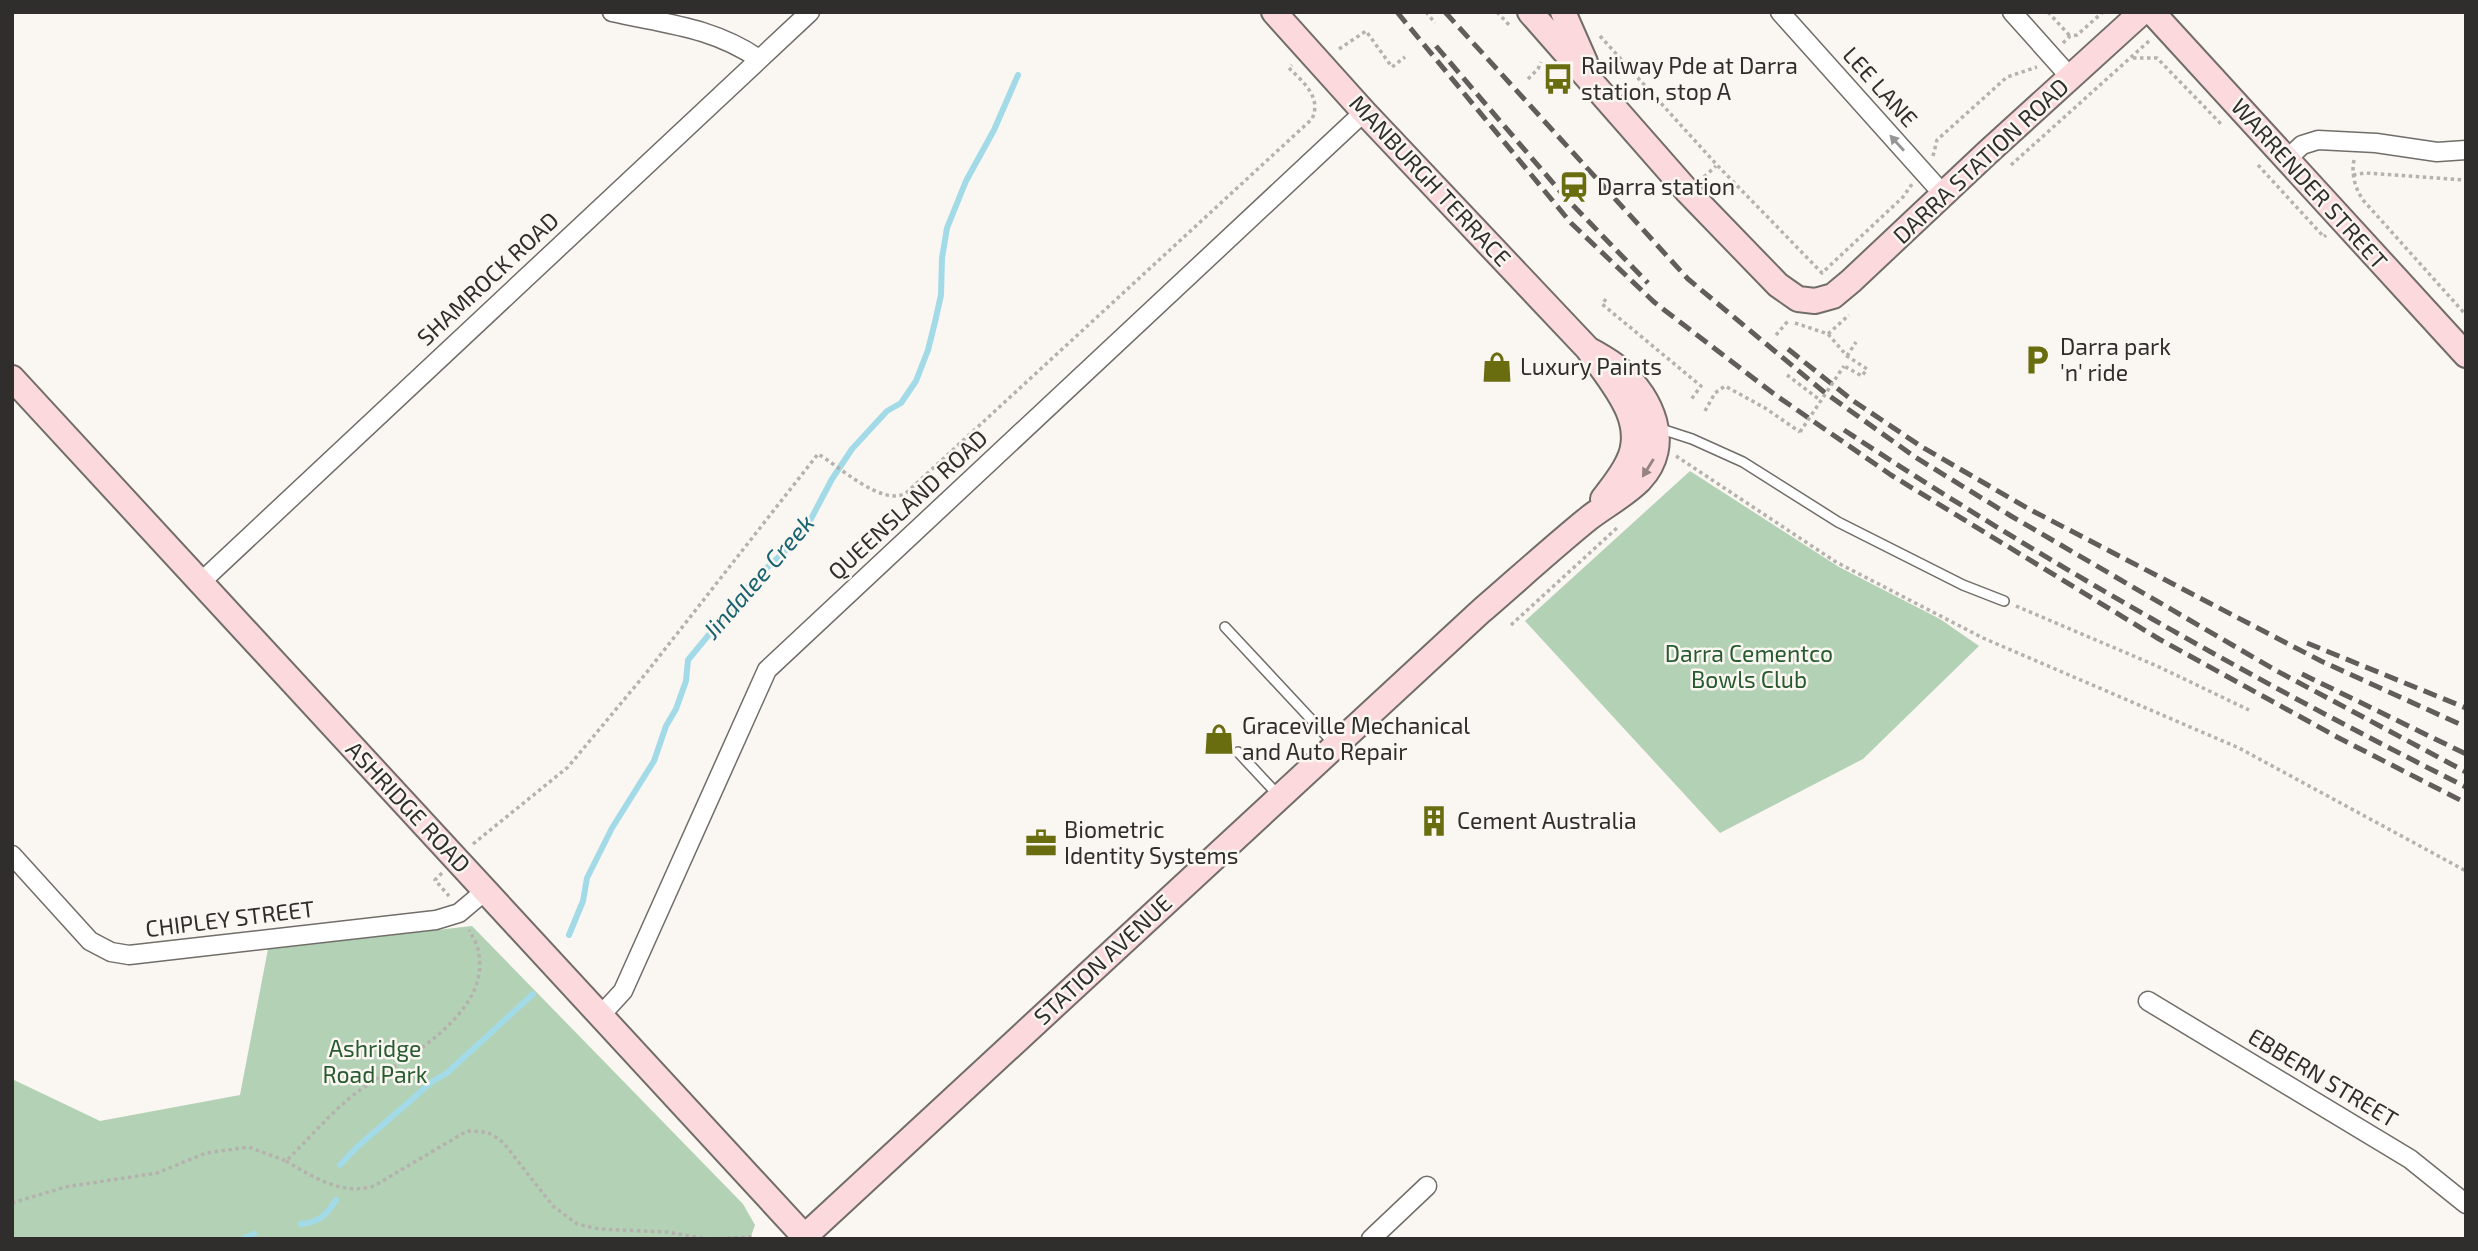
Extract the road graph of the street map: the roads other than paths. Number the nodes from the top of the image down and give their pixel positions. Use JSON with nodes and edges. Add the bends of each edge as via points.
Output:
{"nodes":[{"id":1,"x":612,"y":12,"type":"edge"},
{"id":2,"x":810,"y":12,"type":"edge"},
{"id":3,"x":1274,"y":12,"type":"edge"},
{"id":4,"x":1530,"y":12,"type":"edge"},
{"id":5,"x":1563,"y":12,"type":"edge"},
{"id":6,"x":1780,"y":12,"type":"edge"},
{"id":7,"x":2012,"y":12,"type":"edge"},
{"id":8,"x":2143,"y":12,"type":"edge"},
{"id":9,"x":2159,"y":20,"type":"edge"},
{"id":10,"x":759,"y":59,"type":"junction"},
{"id":11,"x":2071,"y":78,"type":"junction"},
{"id":12,"x":1596,"y":88,"type":"junction"},
{"id":13,"x":1364,"y":112,"type":"junction"},
{"id":14,"x":2466,"y":150,"type":"edge"},
{"id":15,"x":2286,"y":160,"type":"junction"},
{"id":16,"x":1943,"y":194,"type":"junction"},
{"id":17,"x":2466,"y":355,"type":"edge"},
{"id":18,"x":12,"y":378,"type":"edge"},
{"id":19,"x":1647,"y":419,"type":"junction"},
{"id":20,"x":201,"y":582,"type":"junction"},
{"id":21,"x":2004,"y":601,"type":"road end"},
{"id":22,"x":1225,"y":626,"type":"dead end"},
{"id":23,"x":1336,"y":746,"type":"junction"},
{"id":24,"x":1238,"y":752,"type":"dead end"},
{"id":25,"x":1280,"y":797,"type":"junction"},
{"id":26,"x":12,"y":855,"type":"edge"},
{"id":27,"x":485,"y":891,"type":"junction"},
{"id":28,"x":2148,"y":1001,"type":"dead end"},
{"id":29,"x":600,"y":1016,"type":"junction"},
{"id":30,"x":1426,"y":1186,"type":"dead end"},
{"id":31,"x":2466,"y":1204,"type":"edge"},
{"id":32,"x":803,"y":1238,"type":"edge"},
{"id":33,"x":1371,"y":1239,"type":"edge"}],
"edges":[{"from":1,"to":10,"type":"street","via":[[710,33]]},
{"from":2,"to":10,"type":"street","name":"SHAMROCK ROAD"},
{"from":3,"to":13,"type":"street","name":"MANBURGH TERRACE"},
{"from":4,"to":12,"type":"street"},
{"from":5,"to":12,"type":"street"},
{"from":16,"to":6,"type":"street","name":"LEE LANE","one_way":true},
{"from":7,"to":11,"type":"street"},
{"from":8,"to":11,"type":"street","name":"DARRA STATION ROAD"},
{"from":9,"to":15,"type":"street","name":"WARRENDER STREET"},
{"from":10,"to":20,"type":"street","name":"SHAMROCK ROAD"},
{"from":11,"to":16,"type":"street","name":"DARRA STATION ROAD"},
{"from":12,"to":16,"type":"street","name":"DARRA STATION ROAD","via":[[1679,182],[1778,285],[1798,299],[1833,296]]},
{"from":13,"to":19,"type":"street","name":"MANBURGH TERRACE","via":[[1588,349],[1636,386]]},
{"from":13,"to":29,"type":"street","name":"QUEENSLAND ROAD","via":[[767,670],[623,991]]},
{"from":14,"to":15,"type":"street","via":[[2437,152],[2318,140],[2302,145]]},
{"from":15,"to":17,"type":"street","name":"WARRENDER STREET"},
{"from":18,"to":20,"type":"street","name":"ASHRIDGE ROAD"},
{"from":19,"to":21,"type":"lane","via":[[1743,462],[1838,522]]},
{"from":19,"to":23,"type":"street","name":"STATION AVENUE","via":[[1658,444],[1641,479],[1480,612]]},
{"from":20,"to":27,"type":"street","name":"ASHRIDGE ROAD"},
{"from":22,"to":23,"type":"lane"},
{"from":23,"to":25,"type":"street","name":"STATION AVENUE"},
{"from":24,"to":25,"type":"lane"},
{"from":25,"to":32,"type":"street","name":"STATION AVENUE"},
{"from":26,"to":27,"type":"street","name":"CHIPLEY STREET","via":[[90,941],[130,955],[436,920],[459,913]]},
{"from":27,"to":29,"type":"street","name":"ASHRIDGE ROAD"},
{"from":28,"to":31,"type":"street","name":"EBBERN STREET","via":[[2410,1159]]},
{"from":29,"to":32,"type":"street","name":"ASHRIDGE ROAD"},
{"from":30,"to":33,"type":"street"}]}
